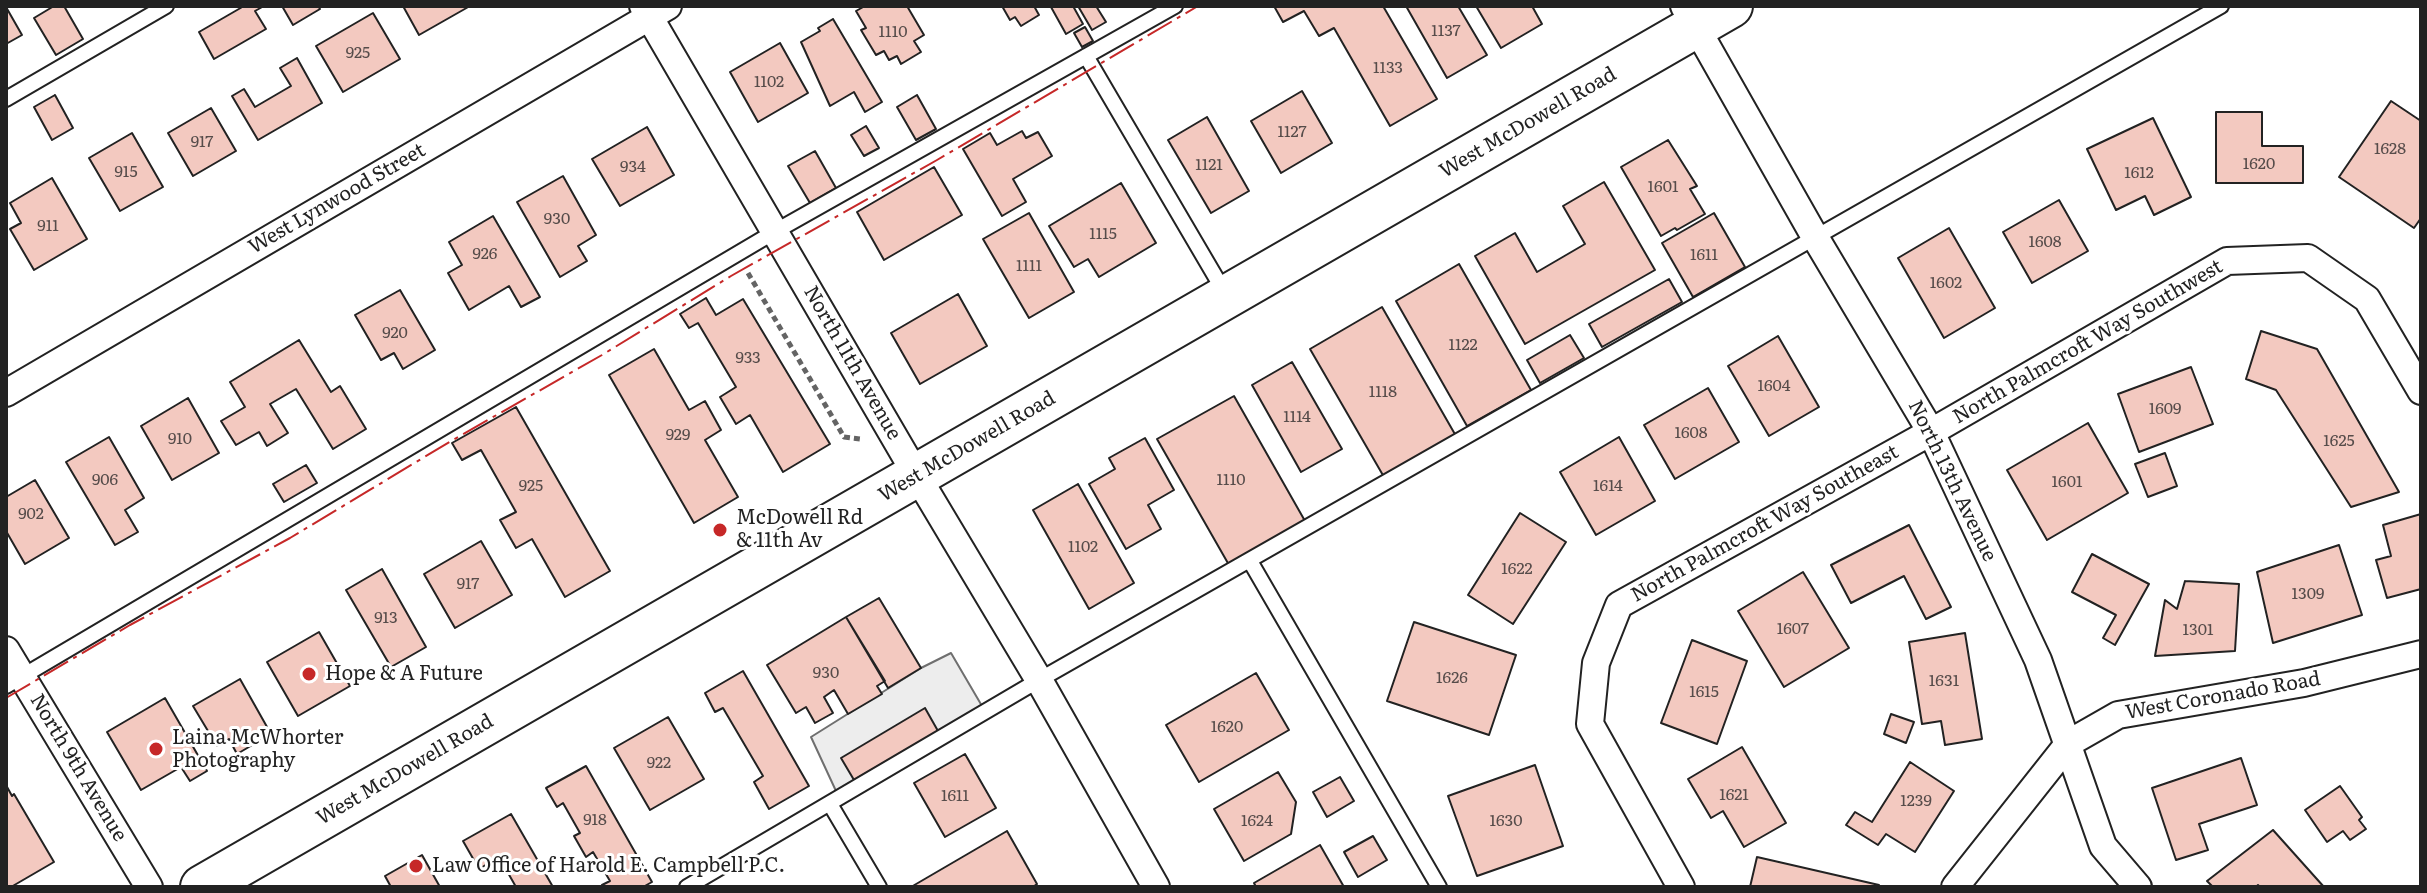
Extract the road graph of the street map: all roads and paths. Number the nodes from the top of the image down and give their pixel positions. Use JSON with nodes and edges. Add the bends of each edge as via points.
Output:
{"nodes":[{"id":1,"x":166,"y":6,"type":"edge"},
{"id":2,"x":1175,"y":6,"type":"edge"},
{"id":3,"x":2221,"y":6,"type":"edge"},
{"id":4,"x":653,"y":10,"type":"edge"},
{"id":5,"x":1704,"y":13,"type":"edge"},
{"id":6,"x":1086,"y":56,"type":"junction"},
{"id":7,"x":6,"y":99,"type":"edge"},
{"id":8,"x":776,"y":231,"type":"junction"},
{"id":9,"x":1815,"y":237,"type":"junction"},
{"id":10,"x":744,"y":250,"type":"junction"},
{"id":11,"x":1227,"y":297,"type":"junction"},
{"id":12,"x":2421,"y":391,"type":"edge"},
{"id":13,"x":6,"y":393,"type":"edge"},
{"id":14,"x":1931,"y":432,"type":"junction"},
{"id":15,"x":860,"y":439,"type":"dead end"},
{"id":16,"x":917,"y":476,"type":"junction"},
{"id":17,"x":1250,"y":561,"type":"junction"},
{"id":18,"x":6,"y":650,"type":"edge"},
{"id":19,"x":2421,"y":654,"type":"edge"},
{"id":20,"x":1039,"y":680,"type":"junction"},
{"id":21,"x":14,"y":681,"type":"edge"},
{"id":22,"x":2069,"y":743,"type":"junction"},
{"id":23,"x":830,"y":804,"type":"junction"},
{"id":24,"x":149,"y":887,"type":"edge"},
{"id":25,"x":202,"y":887,"type":"edge"},
{"id":26,"x":687,"y":887,"type":"edge"},
{"id":27,"x":879,"y":887,"type":"edge"},
{"id":28,"x":1156,"y":887,"type":"edge"},
{"id":29,"x":1439,"y":887,"type":"edge"},
{"id":30,"x":1681,"y":887,"type":"edge"},
{"id":31,"x":1955,"y":887,"type":"edge"},
{"id":32,"x":2138,"y":887,"type":"edge"}],
"edges":[{"from":1,"to":7,"type":"lane"},
{"from":2,"to":6,"type":"lane"},
{"from":3,"to":9,"type":"lane"},
{"from":4,"to":8,"type":"street","name":"North 11th Avenue"},
{"from":4,"to":13,"type":"street","name":"West Lynwood Street"},
{"from":5,"to":9,"type":"street","name":"North 13th Avenue"},
{"from":5,"to":11,"type":"main road","name":"West McDowell Road"},
{"from":6,"to":8,"type":"lane"},
{"from":6,"to":11,"type":"lane"},
{"from":8,"to":10,"type":"lane"},
{"from":8,"to":16,"type":"street","name":"North 11th Avenue"},
{"from":9,"to":14,"type":"street","name":"North 13th Avenue"},
{"from":9,"to":17,"type":"lane"},
{"from":10,"to":15,"type":"path","via":[[755,267],[748,273],[844,437]]},
{"from":10,"to":21,"type":"lane"},
{"from":11,"to":16,"type":"main road","name":"West McDowell Road"},
{"from":12,"to":14,"type":"street","name":"North Palmcroft Way Southwest","via":[[2367,299],[2308,258],[2227,261]]},
{"from":14,"to":22,"type":"street","name":"North 13th Avenue","via":[[2038,660]]},
{"from":14,"to":30,"type":"street","name":"North Palmcroft Way Southeast","via":[[1619,605],[1596,663],[1590,724]]},
{"from":16,"to":20,"type":"street","name":"North 11th Avenue"},
{"from":16,"to":25,"type":"main road","name":"West McDowell Road"},
{"from":17,"to":20,"type":"lane"},
{"from":17,"to":29,"type":"lane"},
{"from":18,"to":21,"type":"street","name":"North 9th Avenue"},
{"from":19,"to":22,"type":"street","name":"West Coronado Road","via":[[2304,683],[2118,715]]},
{"from":20,"to":23,"type":"lane"},
{"from":20,"to":28,"type":"street","name":"North 11th Avenue"},
{"from":21,"to":24,"type":"street","name":"North 9th Avenue"},
{"from":22,"to":31,"type":"street","name":"West Coronado Road"},
{"from":22,"to":32,"type":"street","name":"North 13th Avenue","via":[[2103,846]]},
{"from":23,"to":26,"type":"lane"},
{"from":23,"to":27,"type":"lane"}]}
